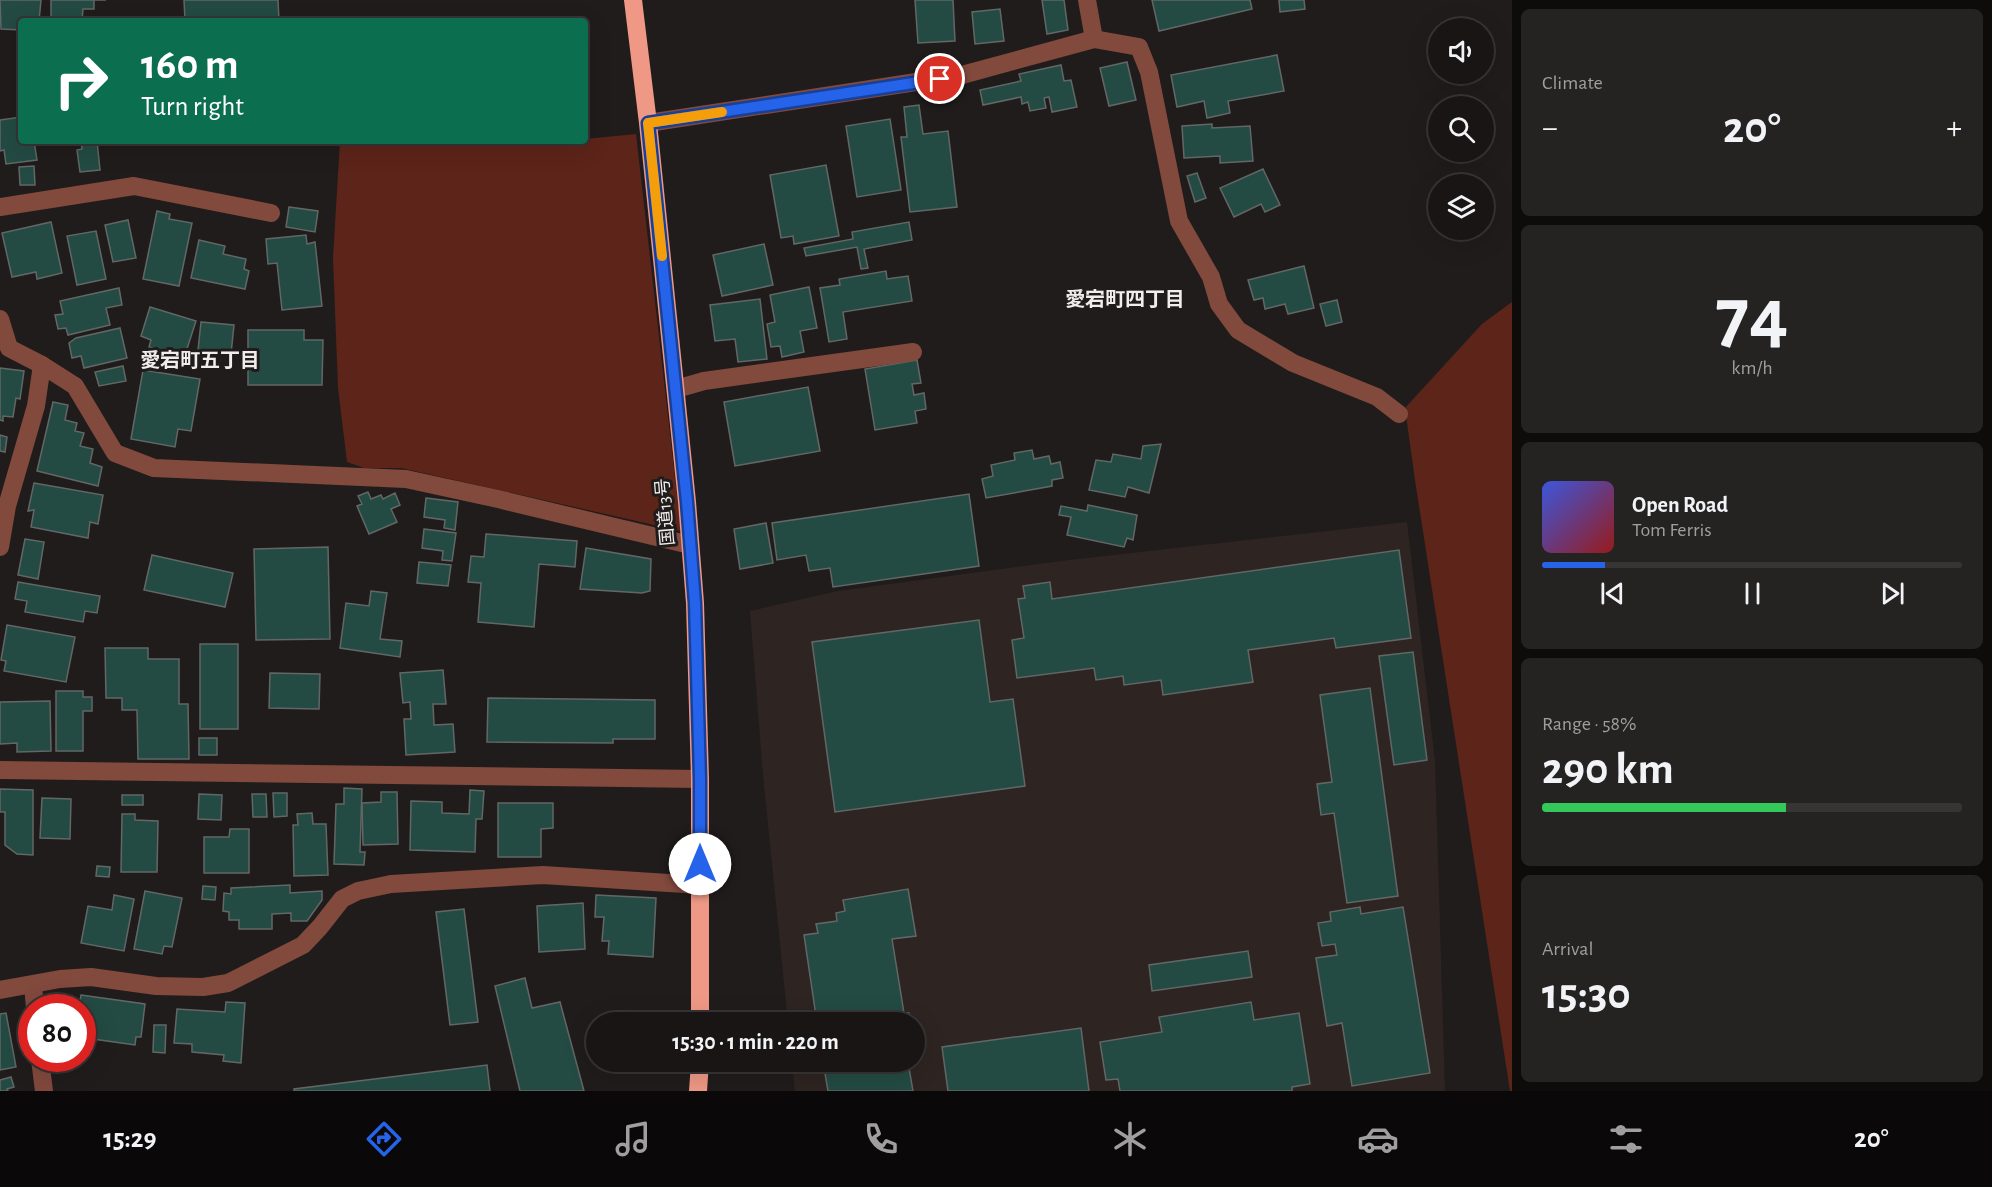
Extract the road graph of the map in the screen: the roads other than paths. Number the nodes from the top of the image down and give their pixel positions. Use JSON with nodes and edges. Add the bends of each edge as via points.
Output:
{"nodes":[{"id":1,"x":633,"y":0,"type":"edge"},
{"id":2,"x":1087,"y":0,"type":"edge"},
{"id":3,"x":1094,"y":39,"type":"junction"},
{"id":4,"x":648,"y":123,"type":"junction"},
{"id":5,"x":0,"y":207,"type":"edge"},
{"id":6,"x":271,"y":213,"type":"dead end"},
{"id":7,"x":0,"y":319,"type":"edge"},
{"id":8,"x":912,"y":352,"type":"dead end"},
{"id":9,"x":42,"y":365,"type":"junction"},
{"id":10,"x":676,"y":389,"type":"junction"},
{"id":11,"x":1399,"y":414,"type":"dead end"},
{"id":12,"x":690,"y":545,"type":"junction"},
{"id":13,"x":0,"y":547,"type":"edge"},
{"id":14,"x":0,"y":770,"type":"edge"},
{"id":15,"x":700,"y":779,"type":"junction"},
{"id":16,"x":700,"y":885,"type":"junction"},
{"id":17,"x":33,"y":985,"type":"junction"},
{"id":18,"x":0,"y":990,"type":"edge"},
{"id":19,"x":34,"y":994,"type":"edge"},
{"id":20,"x":700,"y":1012,"type":"edge"},
{"id":21,"x":42,"y":1072,"type":"edge"},
{"id":22,"x":699,"y":1072,"type":"edge"},
{"id":23,"x":44,"y":1091,"type":"edge"},
{"id":24,"x":698,"y":1091,"type":"edge"}],
"edges":[{"from":1,"to":4,"type":"highway","name":"国道13号"},
{"from":2,"to":3,"type":"street"},
{"from":3,"to":4,"type":"street","via":[[962,75]]},
{"from":3,"to":11,"type":"street","via":[[1139,47],[1149,72],[1179,221],[1211,277],[1219,304],[1238,330],[1293,363],[1377,397]]},
{"from":4,"to":10,"type":"highway","name":"国道13号"},
{"from":5,"to":6,"type":"street","via":[[134,186]]},
{"from":7,"to":9,"type":"street","via":[[9,348]]},
{"from":8,"to":10,"type":"street","via":[[704,381]]},
{"from":9,"to":12,"type":"street","via":[[75,386],[115,453],[154,468],[406,479]]},
{"from":9,"to":13,"type":"street","via":[[36,406],[7,506]]},
{"from":10,"to":12,"type":"highway","name":"国道13号"},
{"from":12,"to":15,"type":"highway","name":"国道13号"},
{"from":14,"to":15,"type":"street"},
{"from":15,"to":16,"type":"highway","name":"国道13号"},
{"from":16,"to":17,"type":"street","via":[[543,875],[391,884],[342,899],[303,945],[228,982],[203,987],[156,986],[91,977]]},
{"from":16,"to":20,"type":"highway","name":"国道13号"},
{"from":17,"to":18,"type":"street"},
{"from":17,"to":19,"type":"street"},
{"from":21,"to":23,"type":"street"},
{"from":22,"to":24,"type":"highway"}]}
